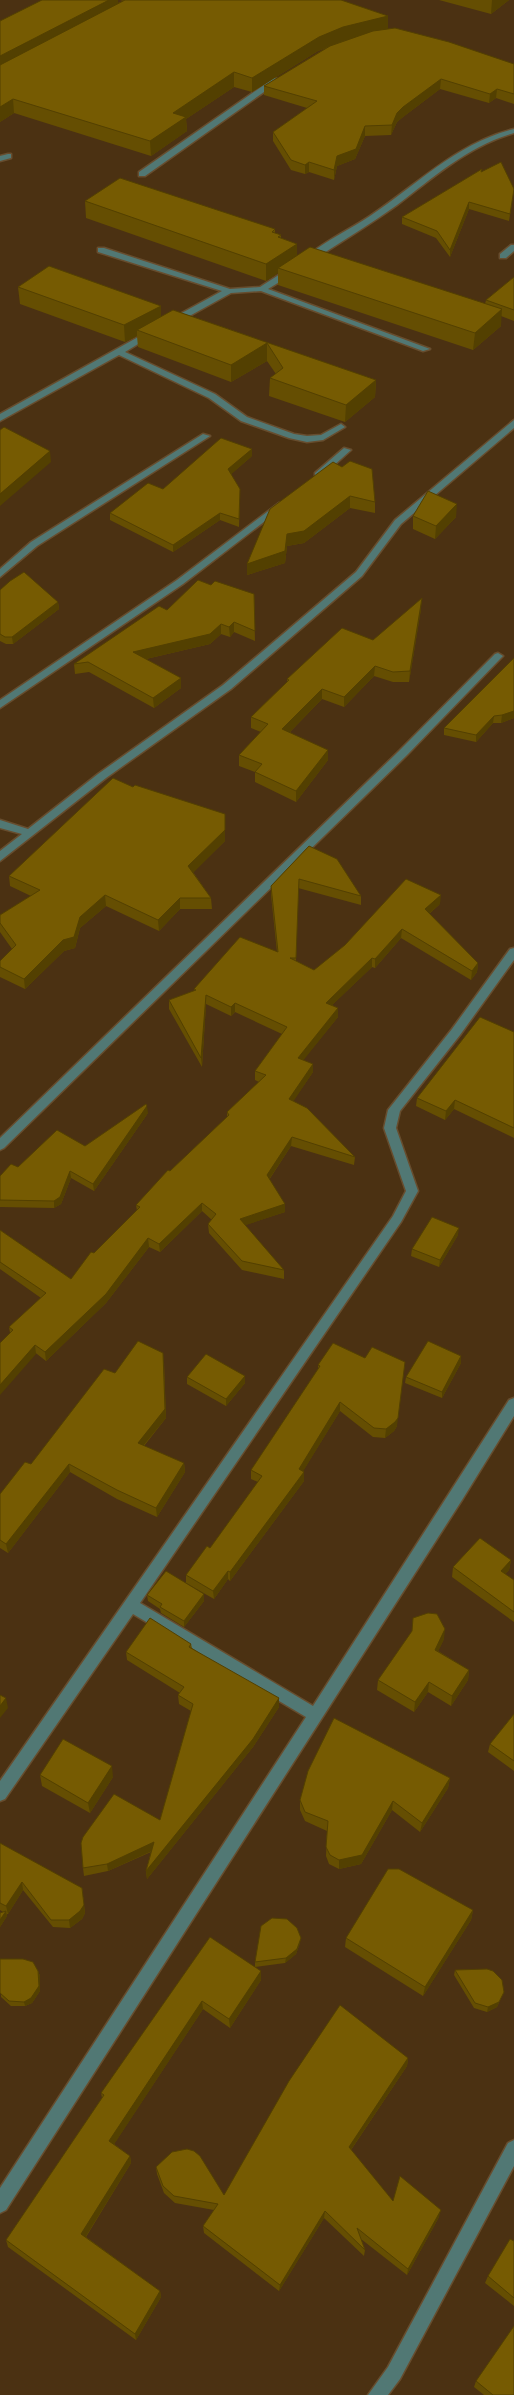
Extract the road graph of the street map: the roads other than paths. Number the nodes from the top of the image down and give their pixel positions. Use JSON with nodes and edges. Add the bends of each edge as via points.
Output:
{"nodes":[{"id":1,"x":287,"y":74,"type":"edge"},
{"id":2,"x":514,"y":131,"type":"edge"},
{"id":3,"x":142,"y":174,"type":"dead end"},
{"id":4,"x":514,"y":247,"type":"edge"},
{"id":5,"x":101,"y":250,"type":"dead end"},
{"id":6,"x":503,"y":256,"type":"dead end"},
{"id":7,"x":303,"y":263,"type":"edge"},
{"id":8,"x":295,"y":268,"type":"edge"},
{"id":9,"x":262,"y":289,"type":"junction"},
{"id":10,"x":228,"y":291,"type":"junction"},
{"id":11,"x":426,"y":348,"type":"dead end"},
{"id":12,"x":119,"y":352,"type":"junction"},
{"id":13,"x":0,"y":418,"type":"edge"},
{"id":14,"x":514,"y":423,"type":"edge"},
{"id":15,"x":341,"y":427,"type":"dead end"},
{"id":16,"x":206,"y":436,"type":"dead end"},
{"id":17,"x":347,"y":450,"type":"dead end"},
{"id":18,"x":309,"y":482,"type":"edge"},
{"id":19,"x":286,"y":501,"type":"edge"},
{"id":20,"x":0,"y":574,"type":"edge"},
{"id":21,"x":498,"y":656,"type":"dead end"},
{"id":22,"x":0,"y":705,"type":"edge"},
{"id":23,"x":0,"y":824,"type":"edge"},
{"id":24,"x":30,"y":833,"type":"junction"},
{"id":25,"x":0,"y":857,"type":"edge"},
{"id":26,"x":514,"y":952,"type":"edge"},
{"id":27,"x":0,"y":1145,"type":"edge"},
{"id":28,"x":514,"y":1404,"type":"edge"},
{"id":29,"x":131,"y":1605,"type":"junction"},
{"id":30,"x":314,"y":1715,"type":"junction"},
{"id":31,"x":0,"y":1794,"type":"edge"},
{"id":32,"x":514,"y":2149,"type":"edge"},
{"id":33,"x":0,"y":2204,"type":"edge"},
{"id":34,"x":377,"y":2395,"type":"edge"}],
"edges":[{"from":1,"to":3,"type":"street"},
{"from":2,"to":7,"type":"street","via":[[471,147]]},
{"from":4,"to":6,"type":"street"},
{"from":5,"to":10,"type":"street"},
{"from":8,"to":9,"type":"street"},
{"from":9,"to":10,"type":"street"},
{"from":9,"to":11,"type":"street"},
{"from":10,"to":12,"type":"street"},
{"from":12,"to":13,"type":"street"},
{"from":12,"to":15,"type":"street","via":[[212,396],[244,419],[292,436],[307,439],[323,437]]},
{"from":14,"to":24,"type":"street","via":[[398,522],[359,574],[227,687],[102,776]]},
{"from":16,"to":20,"type":"street","via":[[34,544]]},
{"from":17,"to":18,"type":"street"},
{"from":19,"to":22,"type":"street","via":[[180,582]]},
{"from":21,"to":27,"type":"street"},
{"from":23,"to":24,"type":"street"},
{"from":24,"to":25,"type":"street"},
{"from":26,"to":29,"type":"street","via":[[394,1110],[390,1128],[412,1191],[397,1219]]},
{"from":28,"to":30,"type":"street"},
{"from":29,"to":30,"type":"street"},
{"from":29,"to":31,"type":"street"},
{"from":30,"to":33,"type":"street"},
{"from":32,"to":34,"type":"street","via":[[394,2373]]}]}
